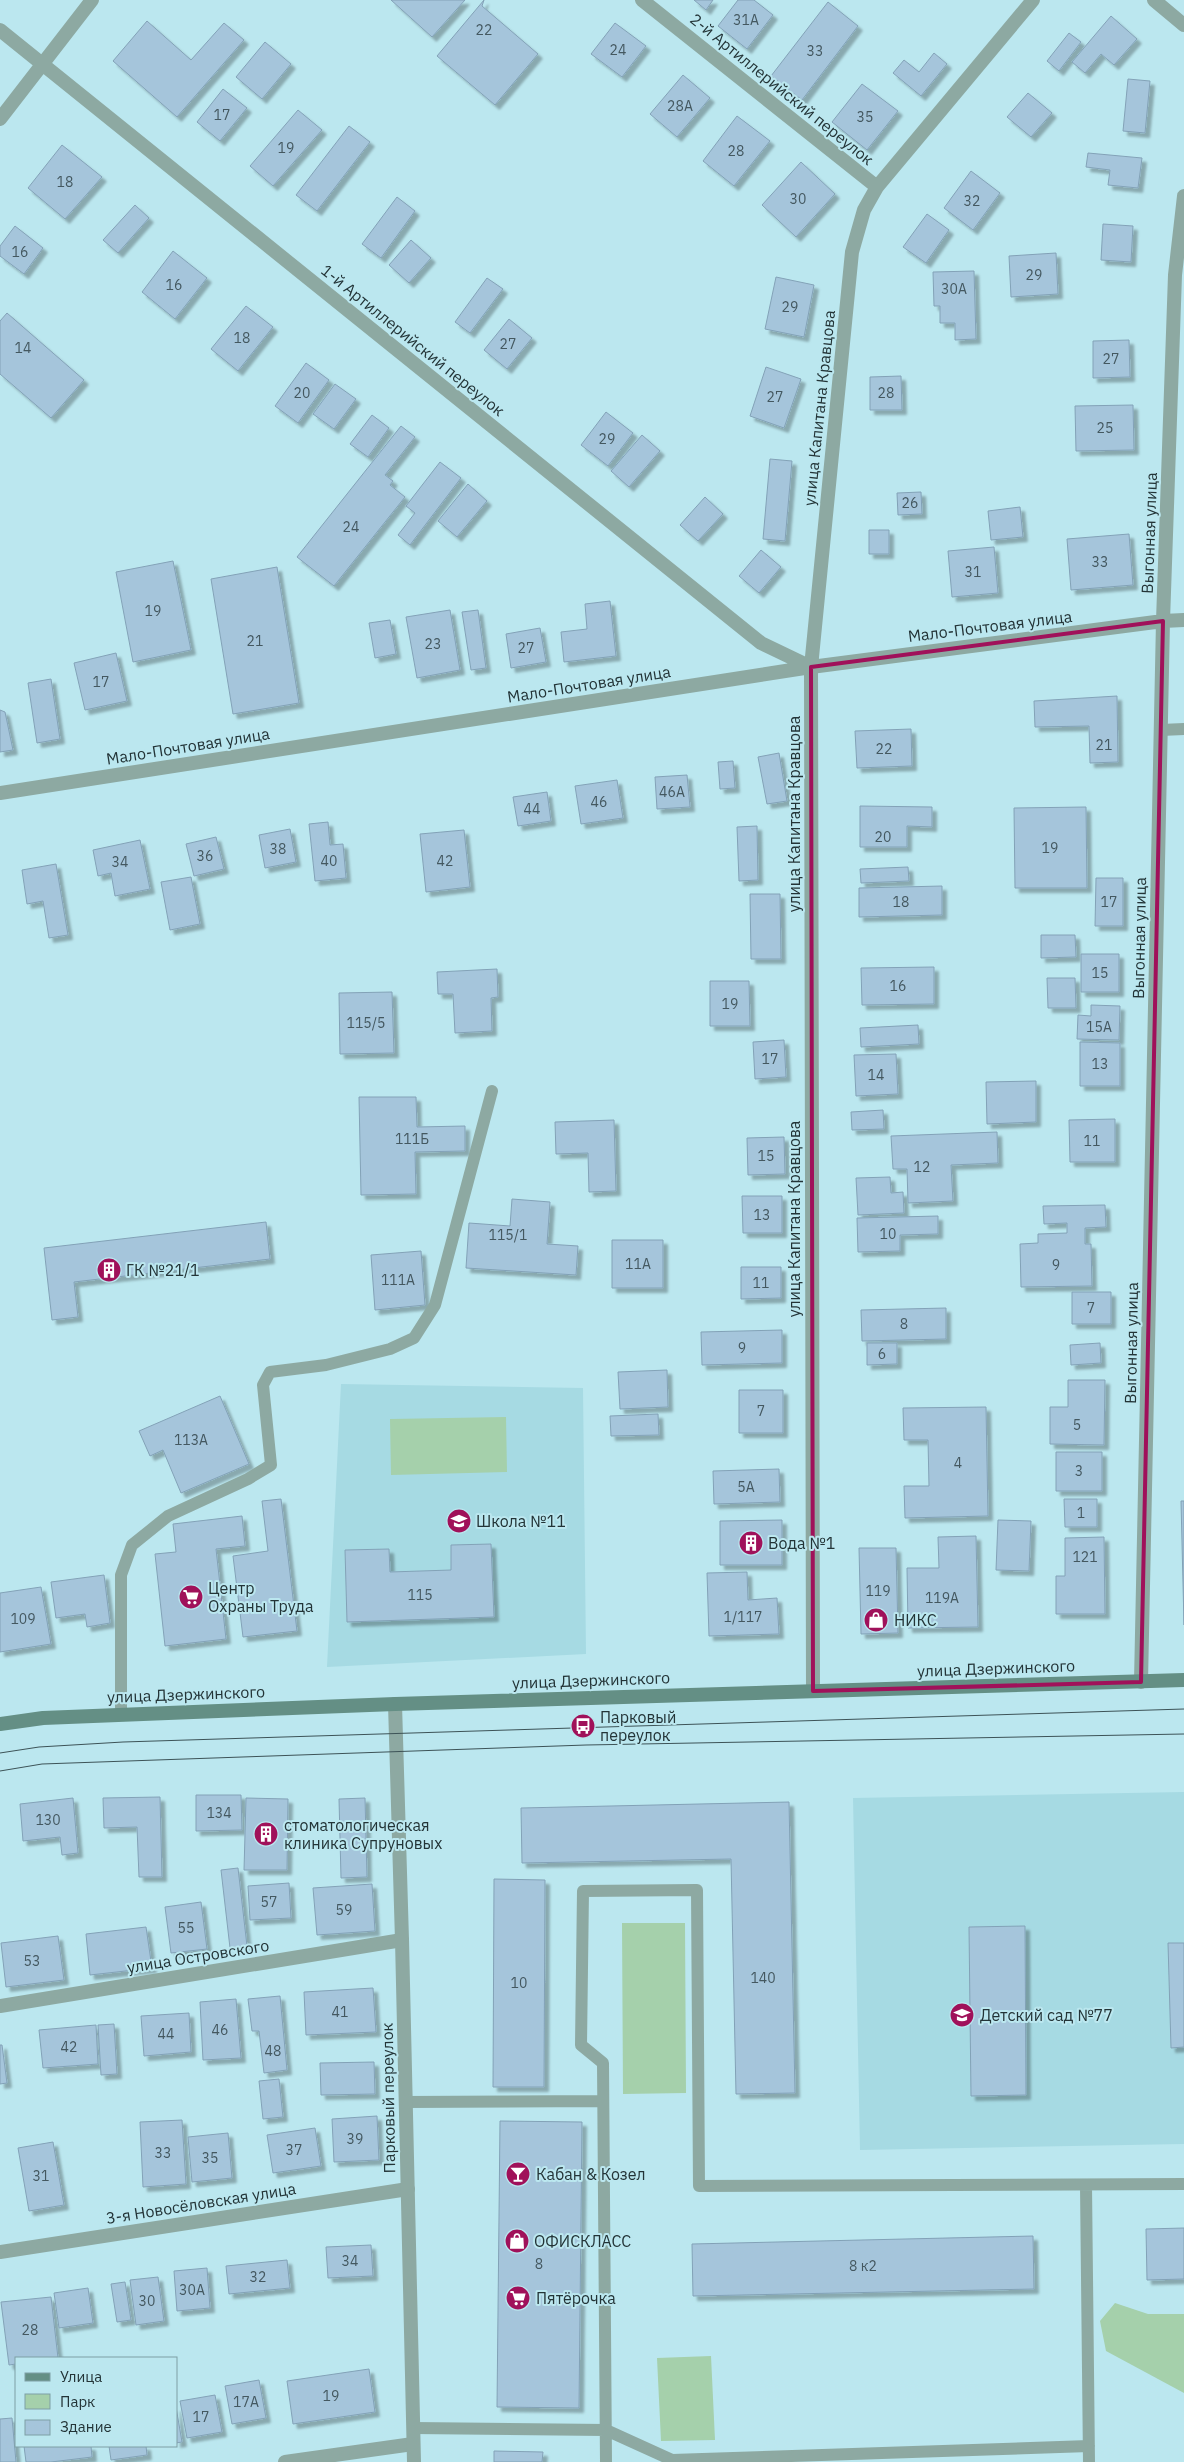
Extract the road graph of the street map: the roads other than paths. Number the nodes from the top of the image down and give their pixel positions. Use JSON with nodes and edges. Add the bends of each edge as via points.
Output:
{"nodes":[{"id":1,"x":92,"y":0,"type":"edge"},
{"id":2,"x":642,"y":0,"type":"edge"},
{"id":3,"x":1033,"y":0,"type":"edge"},
{"id":4,"x":1154,"y":0,"type":"edge"},
{"id":5,"x":1184,"y":26,"type":"edge"},
{"id":6,"x":0,"y":30,"type":"edge"},
{"id":7,"x":43,"y":64,"type":"junction"},
{"id":8,"x":0,"y":119,"type":"edge"},
{"id":9,"x":877,"y":187,"type":"junction"},
{"id":10,"x":1184,"y":196,"type":"edge"},
{"id":11,"x":1180,"y":274,"type":"edge"},
{"id":12,"x":1184,"y":620,"type":"edge"},
{"id":13,"x":1163,"y":621,"type":"junction"},
{"id":14,"x":811,"y":667,"type":"junction"},
{"id":15,"x":1184,"y":729,"type":"edge"},
{"id":16,"x":1161,"y":730,"type":"junction"},
{"id":17,"x":0,"y":793,"type":"edge"},
{"id":18,"x":492,"y":1091,"type":"dead end"},
{"id":19,"x":1184,"y":1680,"type":"edge"},
{"id":20,"x":1141,"y":1682,"type":"junction"},
{"id":21,"x":813,"y":1691,"type":"junction"},
{"id":22,"x":395,"y":1704,"type":"junction"},
{"id":23,"x":121,"y":1714,"type":"junction"},
{"id":24,"x":0,"y":1724,"type":"edge"},
{"id":25,"x":402,"y":1940,"type":"junction"},
{"id":26,"x":0,"y":2006,"type":"edge"},
{"id":27,"x":603,"y":2101,"type":"junction"},
{"id":28,"x":406,"y":2102,"type":"junction"},
{"id":29,"x":1086,"y":2184,"type":"junction"},
{"id":30,"x":1184,"y":2184,"type":"edge"},
{"id":31,"x":408,"y":2189,"type":"junction"},
{"id":32,"x":0,"y":2252,"type":"edge"},
{"id":33,"x":413,"y":2428,"type":"junction"},
{"id":34,"x":606,"y":2430,"type":"junction"},
{"id":35,"x":413,"y":2444,"type":"junction"},
{"id":36,"x":1089,"y":2446,"type":"junction"},
{"id":37,"x":285,"y":2462,"type":"edge"},
{"id":38,"x":414,"y":2462,"type":"edge"},
{"id":39,"x":606,"y":2462,"type":"edge"},
{"id":40,"x":1089,"y":2462,"type":"edge"}],
"edges":[{"from":1,"to":7,"type":"street"},
{"from":2,"to":9,"type":"street","name":"2-й Артиллерийский переулок"},
{"from":3,"to":9,"type":"street","name":"улица Капитана Кравцова"},
{"from":4,"to":5,"type":"street"},
{"from":6,"to":7,"type":"street","name":"1-й Артиллерийский переулок"},
{"from":7,"to":8,"type":"street"},
{"from":7,"to":14,"type":"street","name":"1-й Артиллерийский переулок","via":[[761,643]]},
{"from":9,"to":14,"type":"street","name":"улица Капитана Кравцова","via":[[864,210],[852,252]]},
{"from":10,"to":11,"type":"street","name":"Выгонная улица"},
{"from":11,"to":13,"type":"street","name":"Выгонная улица"},
{"from":12,"to":13,"type":"street","name":"Мало-Почтовая улица"},
{"from":13,"to":14,"type":"street","name":"Мало-Почтовая улица"},
{"from":13,"to":16,"type":"street","name":"Выгонная улица"},
{"from":14,"to":17,"type":"street","name":"Мало-Почтовая улица"},
{"from":14,"to":21,"type":"street","name":"улица Капитана Кравцова"},
{"from":15,"to":16,"type":"lane"},
{"from":16,"to":20,"type":"street","name":"Выгонная улица"},
{"from":18,"to":23,"type":"lane","via":[[435,1305],[414,1338],[390,1349],[326,1366],[270,1372],[263,1385],[271,1465],[168,1516],[132,1544],[121,1575]]},
{"from":19,"to":20,"type":"main road","name":"улица Дзержинского"},
{"from":20,"to":21,"type":"main road","name":"улица Дзержинского"},
{"from":21,"to":22,"type":"main road","name":"улица Дзержинского"},
{"from":22,"to":23,"type":"main road","name":"улица Дзержинского"},
{"from":22,"to":25,"type":"street","name":"Парковый переулок"},
{"from":23,"to":24,"type":"main road","name":"улица Дзержинского"},
{"from":25,"to":26,"type":"street","name":"улица Островского"},
{"from":25,"to":28,"type":"street","name":"Парковый переулок"},
{"from":27,"to":28,"type":"lane"},
{"from":27,"to":29,"type":"lane","via":[[602,2063],[581,2045],[583,1891],[696,1890],[699,2186]]},
{"from":27,"to":34,"type":"lane"},
{"from":28,"to":31,"type":"street","name":"Парковый переулок"},
{"from":29,"to":30,"type":"lane"},
{"from":29,"to":36,"type":"lane"},
{"from":31,"to":32,"type":"street","name":"3-я Новосёловская улица"},
{"from":31,"to":33,"type":"street","name":"Парковый переулок"},
{"from":33,"to":34,"type":"lane"},
{"from":33,"to":35,"type":"street","name":"Парковый переулок"},
{"from":34,"to":36,"type":"lane","via":[[672,2460]]},
{"from":34,"to":39,"type":"lane"},
{"from":35,"to":37,"type":"street"},
{"from":35,"to":38,"type":"street","name":"Парковый переулок"},
{"from":36,"to":40,"type":"lane"}]}
